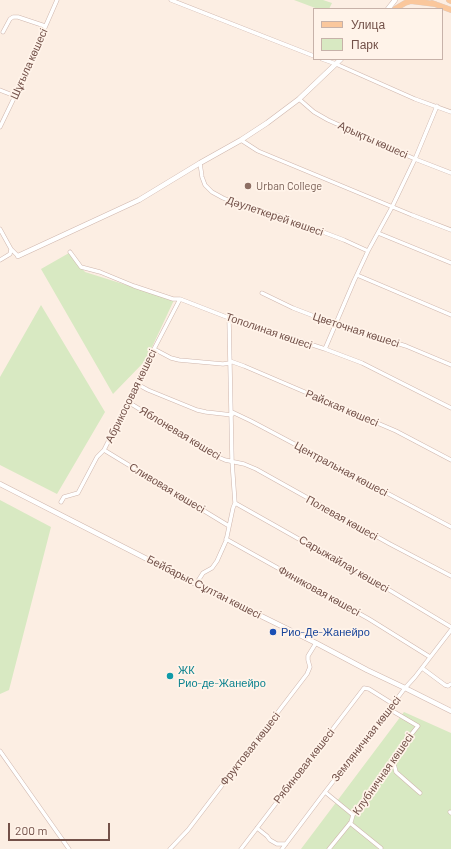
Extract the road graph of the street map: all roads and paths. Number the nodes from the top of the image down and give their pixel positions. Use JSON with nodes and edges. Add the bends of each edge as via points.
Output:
{"nodes":[{"id":1,"x":57,"y":0,"type":"edge"},
{"id":2,"x":171,"y":0,"type":"edge"},
{"id":3,"x":395,"y":0,"type":"edge"},
{"id":4,"x":425,"y":0,"type":"edge"},
{"id":5,"x":435,"y":4,"type":"junction"},
{"id":6,"x":389,"y":8,"type":"edge"},
{"id":7,"x":397,"y":8,"type":"edge"},
{"id":8,"x":451,"y":10,"type":"edge"},
{"id":9,"x":45,"y":26,"type":"junction"},
{"id":10,"x":3,"y":32,"type":"dead end"},
{"id":11,"x":313,"y":56,"type":"edge"},
{"id":12,"x":325,"y":60,"type":"edge"},
{"id":13,"x":340,"y":60,"type":"edge"},
{"id":14,"x":336,"y":64,"type":"junction"},
{"id":15,"x":0,"y":90,"type":"edge"},
{"id":16,"x":15,"y":96,"type":"junction"},
{"id":17,"x":299,"y":99,"type":"junction"},
{"id":18,"x":437,"y":106,"type":"junction"},
{"id":19,"x":451,"y":112,"type":"edge"},
{"id":20,"x":0,"y":127,"type":"edge"},
{"id":21,"x":241,"y":140,"type":"junction"},
{"id":22,"x":414,"y":159,"type":"junction"},
{"id":23,"x":200,"y":163,"type":"junction"},
{"id":24,"x":451,"y":173,"type":"edge"},
{"id":25,"x":392,"y":207,"type":"junction"},
{"id":26,"x":0,"y":229,"type":"edge"},
{"id":27,"x":451,"y":230,"type":"edge"},
{"id":28,"x":378,"y":233,"type":"junction"},
{"id":29,"x":12,"y":249,"type":"junction"},
{"id":30,"x":368,"y":251,"type":"junction"},
{"id":31,"x":70,"y":252,"type":"dead end"},
{"id":32,"x":18,"y":256,"type":"joint"},
{"id":33,"x":0,"y":260,"type":"edge"},
{"id":34,"x":451,"y":263,"type":"edge"},
{"id":35,"x":357,"y":275,"type":"junction"},
{"id":36,"x":262,"y":293,"type":"dead end"},
{"id":37,"x":180,"y":299,"type":"junction"},
{"id":38,"x":451,"y":315,"type":"edge"},
{"id":39,"x":229,"y":318,"type":"junction"},
{"id":40,"x":335,"y":324,"type":"junction"},
{"id":41,"x":154,"y":349,"type":"junction"},
{"id":42,"x":325,"y":349,"type":"junction"},
{"id":43,"x":230,"y":362,"type":"junction"},
{"id":44,"x":451,"y":365,"type":"edge"},
{"id":45,"x":137,"y":384,"type":"junction"},
{"id":46,"x":128,"y":402,"type":"junction"},
{"id":47,"x":451,"y":408,"type":"edge"},
{"id":48,"x":232,"y":414,"type":"junction"},
{"id":49,"x":104,"y":450,"type":"junction"},
{"id":50,"x":451,"y":460,"type":"edge"},
{"id":51,"x":232,"y":462,"type":"junction"},
{"id":52,"x":0,"y":484,"type":"edge"},
{"id":53,"x":61,"y":502,"type":"dead end"},
{"id":54,"x":235,"y":503,"type":"junction"},
{"id":55,"x":229,"y":526,"type":"junction"},
{"id":56,"x":451,"y":527,"type":"edge"},
{"id":57,"x":226,"y":539,"type":"junction"},
{"id":58,"x":451,"y":576,"type":"edge"},
{"id":59,"x":196,"y":584,"type":"junction"},
{"id":60,"x":451,"y":629,"type":"edge"},
{"id":61,"x":316,"y":643,"type":"junction"},
{"id":62,"x":430,"y":657,"type":"junction"},
{"id":63,"x":422,"y":668,"type":"junction"},
{"id":64,"x":451,"y":684,"type":"edge"},
{"id":65,"x":405,"y":688,"type":"junction"},
{"id":66,"x":393,"y":704,"type":"junction"},
{"id":67,"x":389,"y":709,"type":"junction"},
{"id":68,"x":451,"y":711,"type":"edge"},
{"id":69,"x":0,"y":752,"type":"edge"},
{"id":70,"x":393,"y":760,"type":"junction"},
{"id":71,"x":325,"y":792,"type":"junction"},
{"id":72,"x":420,"y":793,"type":"dead end"},
{"id":73,"x":354,"y":815,"type":"junction"},
{"id":74,"x":350,"y":823,"type":"junction"},
{"id":75,"x":257,"y":828,"type":"junction"},
{"id":76,"x":286,"y":844,"type":"junction"},
{"id":77,"x":381,"y":848,"type":"dead end"},
{"id":78,"x":69,"y":849,"type":"edge"},
{"id":79,"x":170,"y":849,"type":"edge"},
{"id":80,"x":241,"y":849,"type":"edge"},
{"id":81,"x":282,"y":849,"type":"edge"},
{"id":82,"x":329,"y":849,"type":"edge"}],
"edges":[{"from":1,"to":9,"type":"street","name":"Шұғыла көшесі"},
{"from":2,"to":11,"type":"street"},
{"from":3,"to":6,"type":"street"},
{"from":4,"to":5,"type":"main road"},
{"from":5,"to":7,"type":"main road","via":[[411,1]]},
{"from":5,"to":8,"type":"main road"},
{"from":9,"to":10,"type":"street","via":[[14,17],[10,19]]},
{"from":9,"to":16,"type":"street","name":"Шұғыла көшесі"},
{"from":12,"to":14,"type":"street"},
{"from":13,"to":14,"type":"street"},
{"from":14,"to":17,"type":"street"},
{"from":14,"to":18,"type":"street"},
{"from":15,"to":16,"type":"street"},
{"from":16,"to":20,"type":"street","name":"Шұғыла көшесі"},
{"from":17,"to":21,"type":"street"},
{"from":17,"to":22,"type":"street","name":"Арықты көшесі","via":[[328,120]]},
{"from":18,"to":19,"type":"street"},
{"from":18,"to":22,"type":"street"},
{"from":21,"to":23,"type":"street"},
{"from":21,"to":25,"type":"street","via":[[258,151]]},
{"from":22,"to":24,"type":"street","name":"Арықты көшесі"},
{"from":22,"to":25,"type":"street"},
{"from":23,"to":30,"type":"street","name":"Дәулеткерей көшесі","via":[[205,185],[223,198],[255,211],[299,223]]},
{"from":23,"to":32,"type":"street","via":[[139,200]]},
{"from":25,"to":27,"type":"street"},
{"from":25,"to":28,"type":"street"},
{"from":26,"to":29,"type":"street"},
{"from":28,"to":30,"type":"street"},
{"from":28,"to":34,"type":"street"},
{"from":29,"to":32,"type":"street"},
{"from":29,"to":33,"type":"street","via":[[10,254]]},
{"from":30,"to":35,"type":"street"},
{"from":31,"to":37,"type":"street","name":"Тополиная көшесі","via":[[82,267],[173,299]]},
{"from":35,"to":38,"type":"street"},
{"from":35,"to":40,"type":"street"},
{"from":36,"to":40,"type":"street","name":"Цветочная көшесі"},
{"from":37,"to":39,"type":"street","name":"Тополиная көшесі"},
{"from":37,"to":41,"type":"street","name":"Абрикосовая көшесі"},
{"from":39,"to":42,"type":"street","name":"Тополиная көшесі"},
{"from":39,"to":43,"type":"street"},
{"from":40,"to":42,"type":"street"},
{"from":40,"to":44,"type":"street","name":"Цветочная көшесі","via":[[406,346]]},
{"from":41,"to":43,"type":"street","via":[[179,360],[223,364]]},
{"from":41,"to":45,"type":"street","name":"Абрикосовая көшесі"},
{"from":42,"to":47,"type":"street","name":"Тополиная көшесі","via":[[362,363]]},
{"from":43,"to":48,"type":"street"},
{"from":43,"to":50,"type":"street","name":"Райская көшесі","via":[[396,431]]},
{"from":45,"to":46,"type":"street","name":"Абрикосовая көшесі"},
{"from":45,"to":48,"type":"street","name":"Центральная көшесі","via":[[197,410]]},
{"from":46,"to":49,"type":"street","name":"Абрикосовая көшесі"},
{"from":46,"to":51,"type":"street","name":"Яблоневая көшесі","via":[[218,457]]},
{"from":48,"to":51,"type":"street"},
{"from":48,"to":56,"type":"street","name":"Центральная көшесі","via":[[251,421]]},
{"from":49,"to":53,"type":"street","name":"Абрикосовая көшесі","via":[[97,457],[78,493],[64,497]]},
{"from":49,"to":55,"type":"street","name":"Сливовая көшесі"},
{"from":51,"to":54,"type":"street"},
{"from":51,"to":58,"type":"street","name":"Полевая көшесі","via":[[256,469]]},
{"from":52,"to":59,"type":"street","name":"Бейбарыс Сұлтан көшесі"},
{"from":54,"to":55,"type":"street"},
{"from":54,"to":60,"type":"street","name":"Сарыжайлау көшесі","via":[[391,591]]},
{"from":55,"to":57,"type":"street"},
{"from":57,"to":59,"type":"street","via":[[217,561],[212,568],[203,573]]},
{"from":57,"to":62,"type":"street","name":"Финиковая көшесі"},
{"from":59,"to":61,"type":"street","name":"Бейбарыс Сұлтан көшесі"},
{"from":60,"to":62,"type":"street","name":"Земляничная көшесі"},
{"from":61,"to":65,"type":"street","name":"Бейбарыс Сұлтан көшесі"},
{"from":61,"to":79,"type":"street","name":"Фруктовая көшесі","via":[[308,656],[310,667],[307,674],[188,830]]},
{"from":62,"to":63,"type":"street","name":"Земляничная көшесі"},
{"from":63,"to":64,"type":"street","via":[[445,685]]},
{"from":63,"to":65,"type":"street","name":"Земляничная көшесі"},
{"from":65,"to":66,"type":"street","name":"Земляничная көшесі"},
{"from":65,"to":68,"type":"street","name":"Бейбарыс Сұлтан көшесі"},
{"from":66,"to":67,"type":"street","name":"Земляничная көшесі"},
{"from":66,"to":75,"type":"street","name":"Рябиновая көшесі","via":[[364,688]]},
{"from":67,"to":70,"type":"street","name":"Клубничная көшесі","via":[[418,726]]},
{"from":67,"to":71,"type":"street","name":"Земляничная көшесі"},
{"from":69,"to":78,"type":"street"},
{"from":70,"to":72,"type":"street","via":[[396,772]]},
{"from":70,"to":73,"type":"street","name":"Клубничная көшесі"},
{"from":71,"to":73,"type":"street"},
{"from":71,"to":76,"type":"street","name":"Земляничная көшесі"},
{"from":73,"to":74,"type":"street","name":"Клубничная көшесі"},
{"from":74,"to":77,"type":"street"},
{"from":74,"to":82,"type":"street","name":"Клубничная көшесі"},
{"from":75,"to":76,"type":"street","via":[[277,844]]},
{"from":75,"to":80,"type":"street","name":"Рябиновая көшесі"},
{"from":76,"to":81,"type":"street","name":"Земляничная көшесі"}]}
